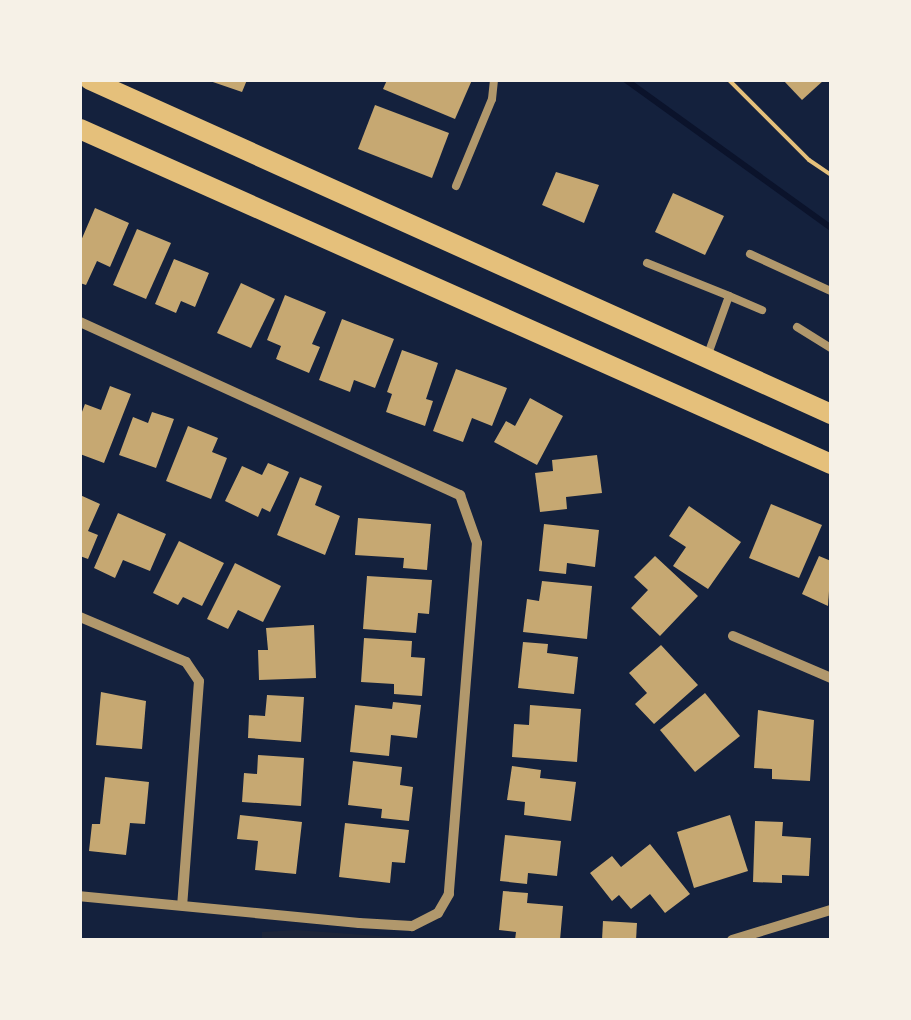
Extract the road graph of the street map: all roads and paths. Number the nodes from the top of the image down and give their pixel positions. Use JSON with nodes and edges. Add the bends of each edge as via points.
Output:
{"nodes":[{"id":1,"x":90,"y":80,"type":"edge"},
{"id":2,"x":494,"y":80,"type":"edge"},
{"id":3,"x":729,"y":80,"type":"edge"},
{"id":4,"x":80,"y":129,"type":"edge"},
{"id":5,"x":831,"y":175,"type":"edge"},
{"id":6,"x":456,"y":186,"type":"dead end"},
{"id":7,"x":750,"y":254,"type":"dead end"},
{"id":8,"x":647,"y":263,"type":"dead end"},
{"id":9,"x":831,"y":291,"type":"edge"},
{"id":10,"x":729,"y":296,"type":"junction"},
{"id":11,"x":762,"y":310,"type":"dead end"},
{"id":12,"x":80,"y":322,"type":"edge"},
{"id":13,"x":797,"y":328,"type":"dead end"},
{"id":14,"x":831,"y":348,"type":"edge"},
{"id":15,"x":706,"y":358,"type":"junction"},
{"id":16,"x":831,"y":414,"type":"edge"},
{"id":17,"x":831,"y":464,"type":"edge"},
{"id":18,"x":80,"y":617,"type":"edge"},
{"id":19,"x":733,"y":636,"type":"dead end"},
{"id":20,"x":831,"y":678,"type":"edge"},
{"id":21,"x":80,"y":896,"type":"edge"},
{"id":22,"x":182,"y":905,"type":"junction"},
{"id":23,"x":831,"y":910,"type":"edge"},
{"id":24,"x":732,"y":940,"type":"edge"}],
"edges":[{"from":1,"to":15,"type":"main road"},
{"from":2,"to":6,"type":"lane"},
{"from":3,"to":5,"type":"path"},
{"from":4,"to":17,"type":"main road"},
{"from":7,"to":9,"type":"lane"},
{"from":8,"to":10,"type":"lane"},
{"from":10,"to":11,"type":"lane"},
{"from":10,"to":15,"type":"lane"},
{"from":12,"to":22,"type":"street","via":[[460,495],[477,542],[449,894],[438,913],[412,926]]},
{"from":13,"to":14,"type":"lane"},
{"from":15,"to":16,"type":"main road"},
{"from":18,"to":22,"type":"street","via":[[186,662],[198,681]]},
{"from":19,"to":20,"type":"street"},
{"from":21,"to":22,"type":"street"},
{"from":23,"to":24,"type":"street"}]}
